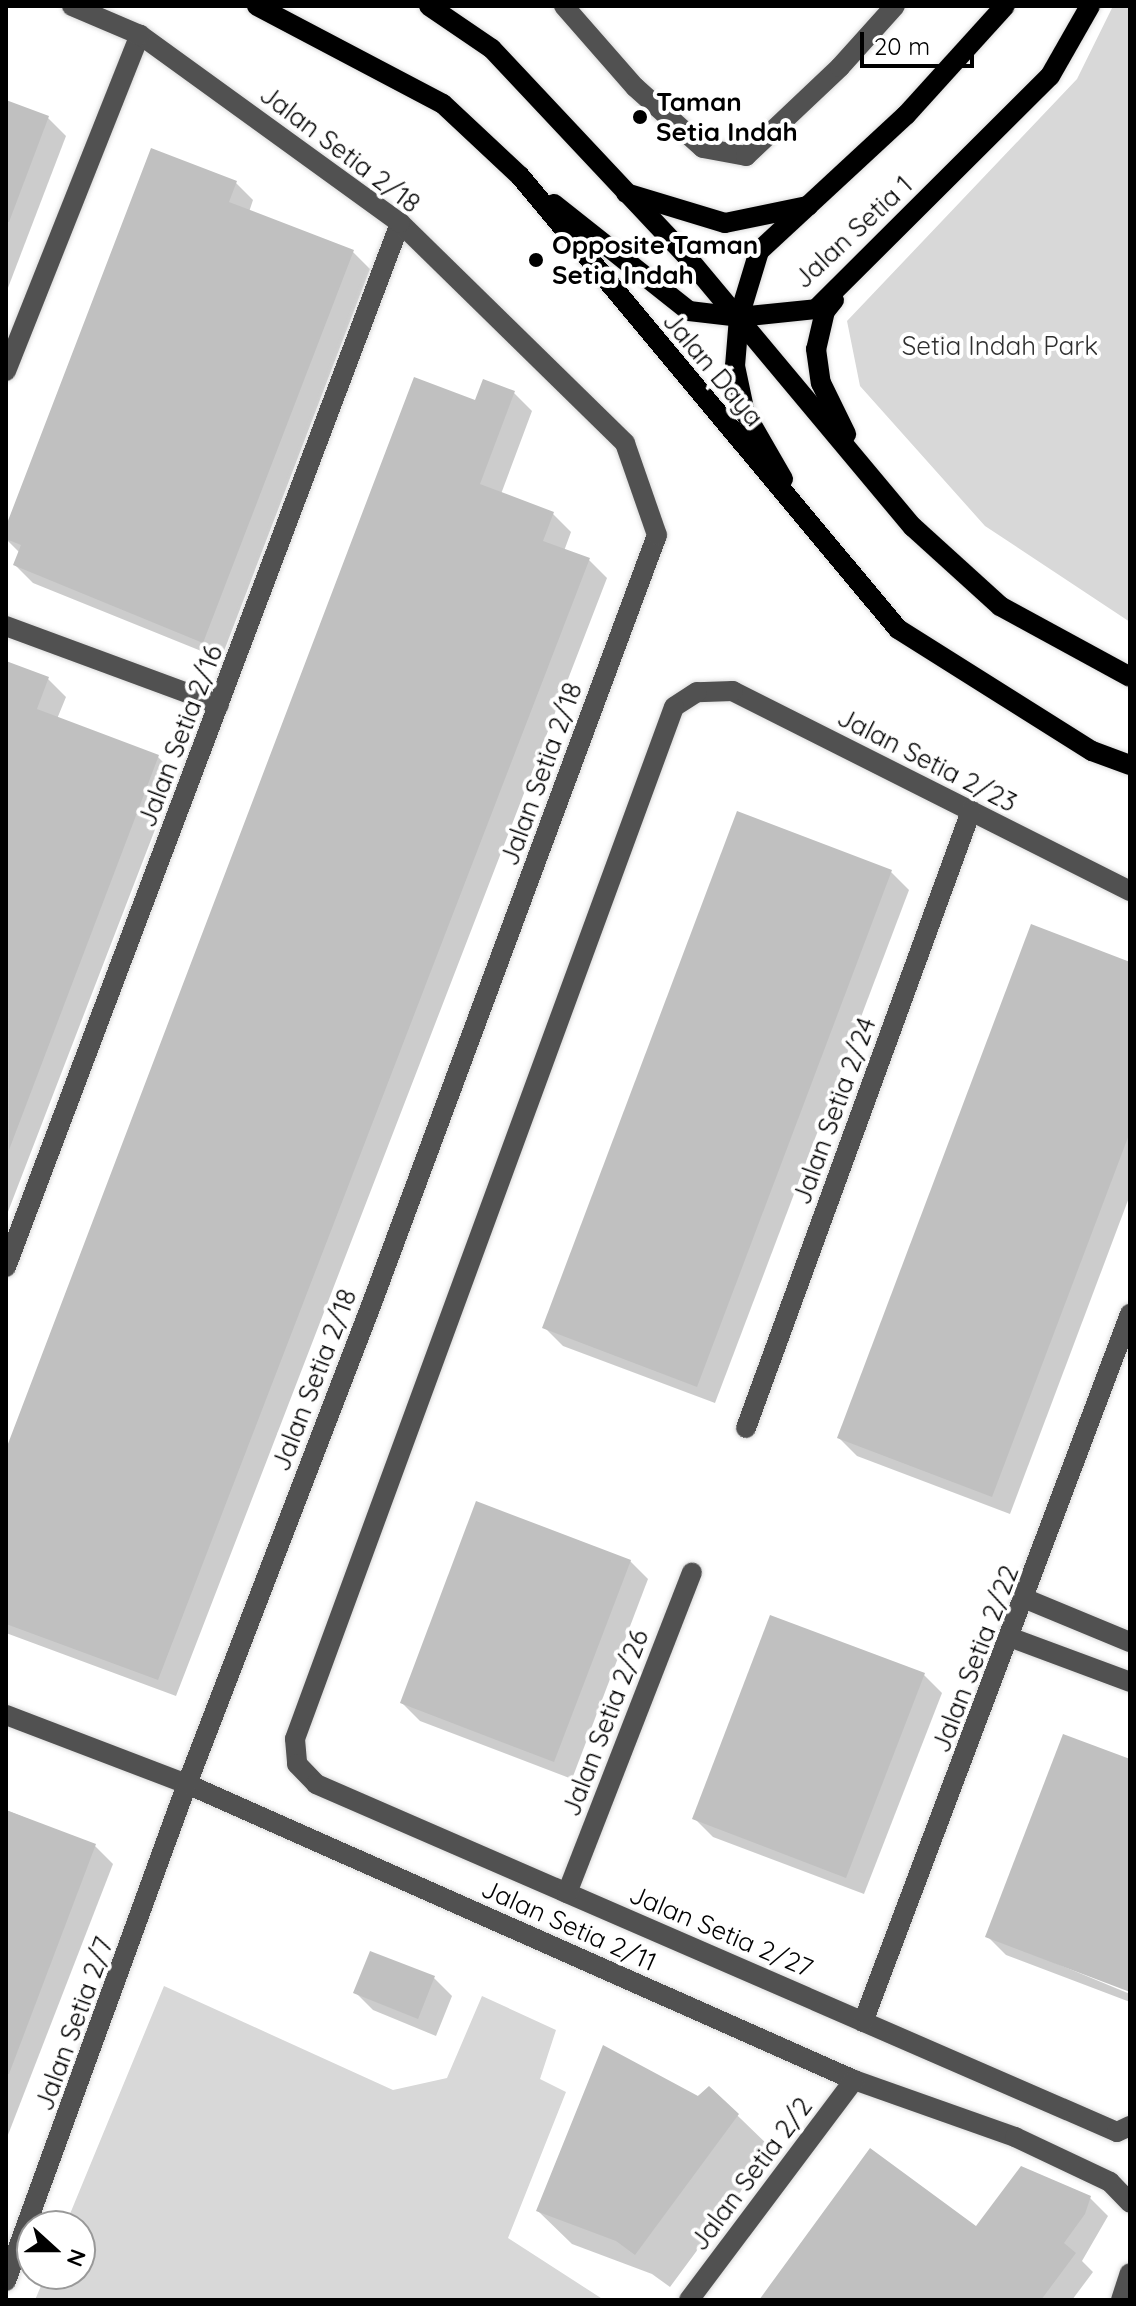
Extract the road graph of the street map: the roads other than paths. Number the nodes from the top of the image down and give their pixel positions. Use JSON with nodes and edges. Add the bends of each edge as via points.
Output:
{"nodes":[{"id":1,"x":72,"y":6,"type":"edge"},
{"id":2,"x":257,"y":6,"type":"edge"},
{"id":3,"x":429,"y":6,"type":"edge"},
{"id":4,"x":564,"y":6,"type":"edge"},
{"id":5,"x":895,"y":6,"type":"edge"},
{"id":6,"x":1005,"y":6,"type":"edge"},
{"id":7,"x":1090,"y":6,"type":"edge"},
{"id":8,"x":140,"y":35,"type":"junction"},
{"id":9,"x":520,"y":176,"type":"junction"},
{"id":10,"x":623,"y":191,"type":"junction"},
{"id":11,"x":813,"y":205,"type":"junction"},
{"id":12,"x":400,"y":223,"type":"junction"},
{"id":13,"x":866,"y":261,"type":"junction"},
{"id":14,"x":739,"y":317,"type":"junction"},
{"id":15,"x":6,"y":371,"type":"edge"},
{"id":16,"x":862,"y":466,"type":"junction"},
{"id":17,"x":809,"y":524,"type":"junction"},
{"id":18,"x":6,"y":626,"type":"edge"},
{"id":19,"x":1130,"y":677,"type":"edge"},
{"id":20,"x":219,"y":705,"type":"junction"},
{"id":21,"x":1130,"y":765,"type":"edge"},
{"id":22,"x":971,"y":811,"type":"junction"},
{"id":23,"x":1130,"y":891,"type":"edge"},
{"id":24,"x":6,"y":1267,"type":"edge"},
{"id":25,"x":1130,"y":1314,"type":"edge"},
{"id":26,"x":746,"y":1428,"type":"dead end"},
{"id":27,"x":692,"y":1572,"type":"dead end"},
{"id":28,"x":1026,"y":1599,"type":"junction"},
{"id":29,"x":1012,"y":1638,"type":"junction"},
{"id":30,"x":1130,"y":1642,"type":"edge"},
{"id":31,"x":1130,"y":1682,"type":"edge"},
{"id":32,"x":6,"y":1715,"type":"edge"},
{"id":33,"x":297,"y":1764,"type":"joint"},
{"id":34,"x":187,"y":1784,"type":"junction"},
{"id":35,"x":567,"y":1893,"type":"junction"},
{"id":36,"x":863,"y":2022,"type":"junction"},
{"id":37,"x":854,"y":2080,"type":"junction"},
{"id":38,"x":1130,"y":2126,"type":"edge"},
{"id":39,"x":1130,"y":2203,"type":"edge"},
{"id":40,"x":1130,"y":2273,"type":"edge"},
{"id":41,"x":6,"y":2281,"type":"edge"},
{"id":42,"x":1122,"y":2299,"type":"edge"},
{"id":43,"x":689,"y":2300,"type":"edge"}],
"edges":[{"from":1,"to":8,"type":"street","name":"Jalan Setia 2/18"},
{"from":2,"to":9,"type":"main road","name":"Jalan Daya","via":[[443,104]]},
{"from":3,"to":10,"type":"main road","name":"Jalan Daya","via":[[492,49]]},
{"from":4,"to":5,"type":"street","via":[[635,87],[703,148],[746,156]]},
{"from":6,"to":11,"type":"main road","name":"Jalan Setia 1","via":[[906,115]]},
{"from":7,"to":13,"type":"main road","name":"Jalan Setia 1","via":[[1050,76]]},
{"from":8,"to":12,"type":"street","name":"Jalan Setia 2/18"},
{"from":8,"to":15,"type":"street"},
{"from":9,"to":14,"type":"main road","via":[[689,311]]},
{"from":9,"to":17,"type":"main road","name":"Jalan Daya"},
{"from":10,"to":11,"type":"main road","via":[[725,223]]},
{"from":10,"to":14,"type":"main road","name":"Jalan Daya"},
{"from":11,"to":14,"type":"main road","name":"Jalan Setia 1","via":[[759,251]]},
{"from":12,"to":20,"type":"street","name":"Jalan Setia 2/16"},
{"from":12,"to":34,"type":"street","name":"Jalan Setia 2/18","via":[[625,443],[657,535]]},
{"from":13,"to":14,"type":"main road","name":"Jalan Setia 1","via":[[816,309]]},
{"from":13,"to":16,"type":"main road","via":[[825,311],[816,349],[821,383]]},
{"from":14,"to":16,"type":"main road","name":"Jalan Daya"},
{"from":14,"to":17,"type":"main road","via":[[735,366],[745,413]]},
{"from":16,"to":19,"type":"main road","name":"Jalan Daya","via":[[913,527],[1000,606]]},
{"from":17,"to":21,"type":"main road","name":"Jalan Daya","via":[[898,629],[1092,751]]},
{"from":18,"to":20,"type":"street"},
{"from":20,"to":24,"type":"street","name":"Jalan Setia 2/16"},
{"from":22,"to":23,"type":"street","name":"Jalan Setia 2/23"},
{"from":22,"to":26,"type":"street","name":"Jalan Setia 2/24"},
{"from":22,"to":33,"type":"street","name":"Jalan Setia 2/23","via":[[733,691],[697,692],[674,707],[295,1739]]},
{"from":25,"to":28,"type":"street","name":"Jalan Setia 2/22"},
{"from":27,"to":35,"type":"street","name":"Jalan Setia 2/26"},
{"from":28,"to":29,"type":"street","name":"Jalan Setia 2/22"},
{"from":28,"to":30,"type":"street"},
{"from":29,"to":31,"type":"street"},
{"from":29,"to":36,"type":"street","name":"Jalan Setia 2/22"},
{"from":32,"to":34,"type":"street","name":"Jalan Setia 2/11"},
{"from":33,"to":35,"type":"street","name":"Jalan Setia 2/27","via":[[316,1784]]},
{"from":34,"to":37,"type":"street","name":"Jalan Setia 2/11"},
{"from":34,"to":41,"type":"street","name":"Jalan Setia 2/7"},
{"from":35,"to":36,"type":"street","name":"Jalan Setia 2/27"},
{"from":36,"to":38,"type":"street","name":"Jalan Setia 2/27","via":[[1117,2132]]},
{"from":37,"to":39,"type":"street","name":"Jalan Setia 2/11","via":[[1015,2137],[1110,2182]]},
{"from":37,"to":43,"type":"street","name":"Jalan Setia 2/2"},
{"from":40,"to":42,"type":"street"}]}
